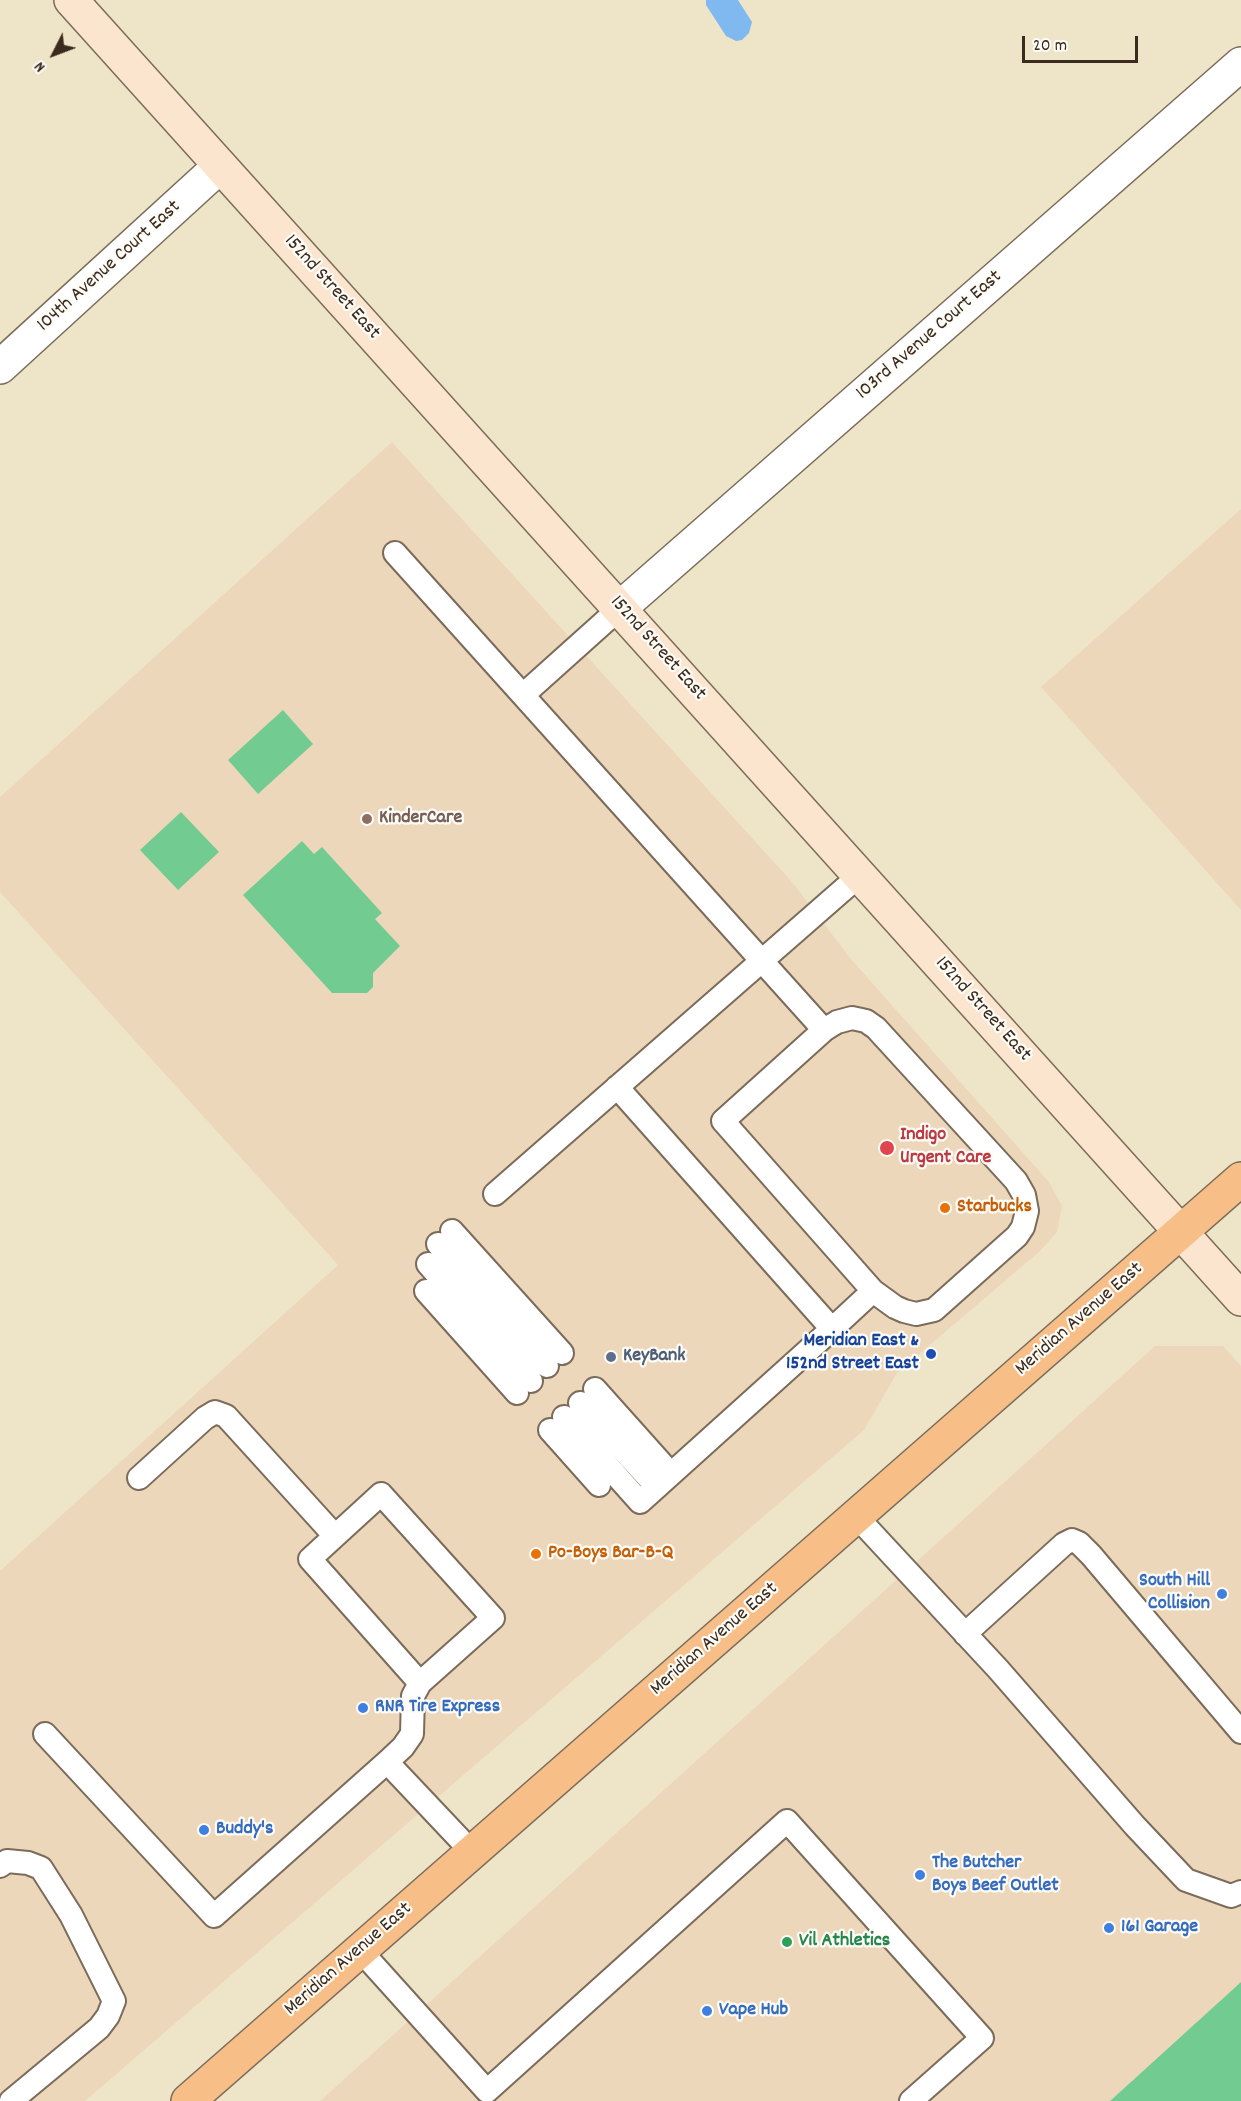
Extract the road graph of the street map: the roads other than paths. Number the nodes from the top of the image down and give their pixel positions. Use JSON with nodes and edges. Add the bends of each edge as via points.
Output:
{"nodes":[{"id":1,"x":71,"y":0,"type":"edge"},
{"id":2,"x":1241,"y":64,"type":"edge"},
{"id":3,"x":220,"y":166,"type":"junction"},
{"id":4,"x":0,"y":367,"type":"edge"},
{"id":5,"x":395,"y":553,"type":"dead end"},
{"id":6,"x":620,"y":608,"type":"junction"},
{"id":7,"x":523,"y":695,"type":"junction"},
{"id":8,"x":860,"y":875,"type":"junction"},
{"id":9,"x":761,"y":961,"type":"junction"},
{"id":10,"x":824,"y":1030,"type":"junction"},
{"id":11,"x":617,"y":1087,"type":"junction"},
{"id":12,"x":1241,"y":1179,"type":"edge"},
{"id":13,"x":495,"y":1194,"type":"dead end"},
{"id":14,"x":1180,"y":1232,"type":"junction"},
{"id":15,"x":426,"y":1291,"type":"dead end"},
{"id":16,"x":873,"y":1291,"type":"junction"},
{"id":17,"x":1241,"y":1299,"type":"edge"},
{"id":18,"x":832,"y":1329,"type":"junction"},
{"id":19,"x":539,"y":1373,"type":"junction"},
{"id":20,"x":573,"y":1410,"type":"junction"},
{"id":21,"x":139,"y":1478,"type":"dead end"},
{"id":22,"x":598,"y":1485,"type":"dead end"},
{"id":23,"x":656,"y":1487,"type":"junction"},
{"id":24,"x":856,"y":1516,"type":"junction"},
{"id":25,"x":335,"y":1536,"type":"junction"},
{"id":26,"x":965,"y":1634,"type":"junction"},
{"id":27,"x":420,"y":1683,"type":"junction"},
{"id":28,"x":1241,"y":1732,"type":"edge"},
{"id":29,"x":45,"y":1734,"type":"dead end"},
{"id":30,"x":387,"y":1762,"type":"junction"},
{"id":31,"x":472,"y":1852,"type":"junction"},
{"id":32,"x":0,"y":1866,"type":"edge"},
{"id":33,"x":1241,"y":1892,"type":"edge"},
{"id":34,"x":360,"y":1950,"type":"junction"},
{"id":35,"x":11,"y":2101,"type":"edge"},
{"id":36,"x":188,"y":2101,"type":"edge"},
{"id":37,"x":911,"y":2101,"type":"edge"}],
"edges":[{"from":1,"to":3,"type":"main road","name":"152nd Street East"},
{"from":2,"to":6,"type":"street","name":"103rd Avenue Court East"},
{"from":3,"to":4,"type":"street","name":"104th Avenue Court East"},
{"from":3,"to":6,"type":"main road","name":"152nd Street East"},
{"from":5,"to":7,"type":"lane"},
{"from":6,"to":7,"type":"lane"},
{"from":6,"to":8,"type":"main road","name":"152nd Street East"},
{"from":7,"to":9,"type":"lane"},
{"from":8,"to":9,"type":"lane"},
{"from":8,"to":14,"type":"main road","name":"152nd Street East"},
{"from":9,"to":10,"type":"lane"},
{"from":9,"to":11,"type":"lane"},
{"from":10,"to":16,"type":"lane","via":[[723,1121]]},
{"from":10,"to":16,"type":"lane","via":[[852,1017],[876,1028],[1016,1182],[1026,1203],[1023,1227],[1017,1236],[934,1310],[916,1314],[904,1311]]},
{"from":11,"to":13,"type":"lane"},
{"from":11,"to":18,"type":"lane"},
{"from":12,"to":14,"type":"main road","name":"Meridian Avenue East"},
{"from":14,"to":17,"type":"main road","name":"152nd Street East"},
{"from":14,"to":24,"type":"main road","name":"Meridian Avenue East"},
{"from":15,"to":19,"type":"lane"},
{"from":16,"to":18,"type":"lane"},
{"from":18,"to":23,"type":"lane"},
{"from":19,"to":19,"type":"lane","via":[[439,1246]]},
{"from":20,"to":22,"type":"lane"},
{"from":20,"to":23,"type":"lane"},
{"from":20,"to":23,"type":"lane"},
{"from":21,"to":25,"type":"lane","via":[[215,1412],[226,1416]]},
{"from":24,"to":26,"type":"lane"},
{"from":24,"to":31,"type":"main road","name":"Meridian Avenue East"},
{"from":25,"to":27,"type":"lane","via":[[310,1559]]},
{"from":25,"to":27,"type":"lane","via":[[381,1494],[493,1618]]},
{"from":26,"to":28,"type":"lane","via":[[1072,1540],[1091,1554]]},
{"from":26,"to":33,"type":"lane","via":[[1186,1880],[1231,1896]]},
{"from":27,"to":30,"type":"lane","via":[[412,1696],[412,1734],[404,1748]]},
{"from":29,"to":30,"type":"lane","via":[[214,1916]]},
{"from":30,"to":31,"type":"lane"},
{"from":31,"to":34,"type":"main road","name":"Meridian Avenue East"},
{"from":32,"to":35,"type":"lane","via":[[7,1861],[41,1868],[71,1915],[114,2001],[99,2028]]},
{"from":34,"to":36,"type":"main road","name":"Meridian Avenue East"},
{"from":34,"to":37,"type":"lane","via":[[487,2091],[787,1821],[982,2038]]}]}
